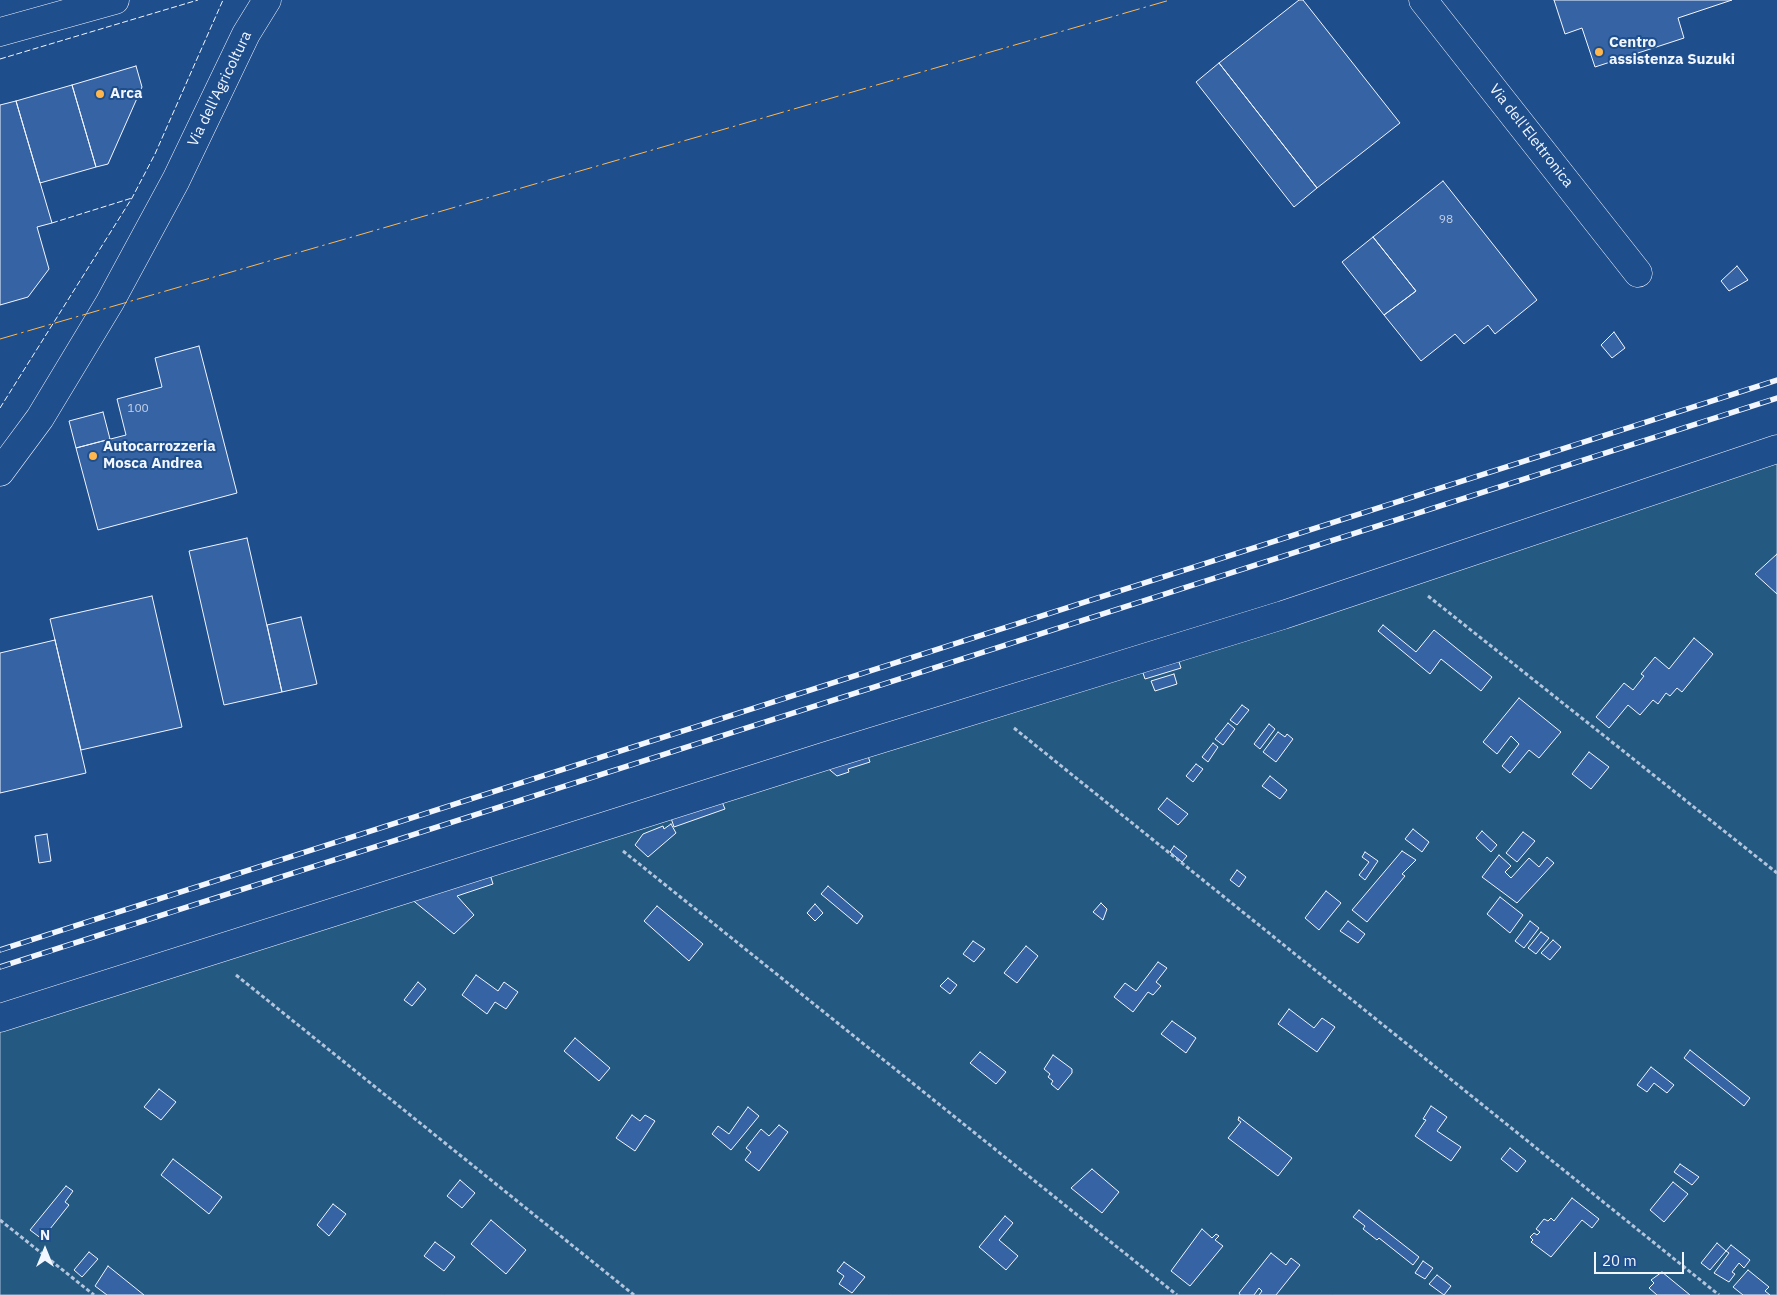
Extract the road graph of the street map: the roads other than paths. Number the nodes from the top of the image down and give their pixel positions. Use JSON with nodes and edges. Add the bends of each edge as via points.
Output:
{"nodes":[{"id":1,"x":115,"y":0,"type":"edge"},
{"id":2,"x":267,"y":0,"type":"edge"},
{"id":3,"x":1423,"y":0,"type":"edge"},
{"id":4,"x":0,"y":32,"type":"edge"},
{"id":5,"x":1638,"y":272,"type":"dead end"},
{"id":6,"x":1777,"y":449,"type":"edge"},
{"id":7,"x":0,"y":472,"type":"edge"},
{"id":8,"x":0,"y":1018,"type":"edge"}],
"edges":[{"from":1,"to":4,"type":"street"},
{"from":2,"to":7,"type":"street","name":"Via dell'Agricoltura","via":[[246,34],[176,180],[110,302],[40,418]]},
{"from":3,"to":5,"type":"street","name":"Via dell'Elettronica"},
{"from":6,"to":8,"type":"street","via":[[1402,576]]}]}
